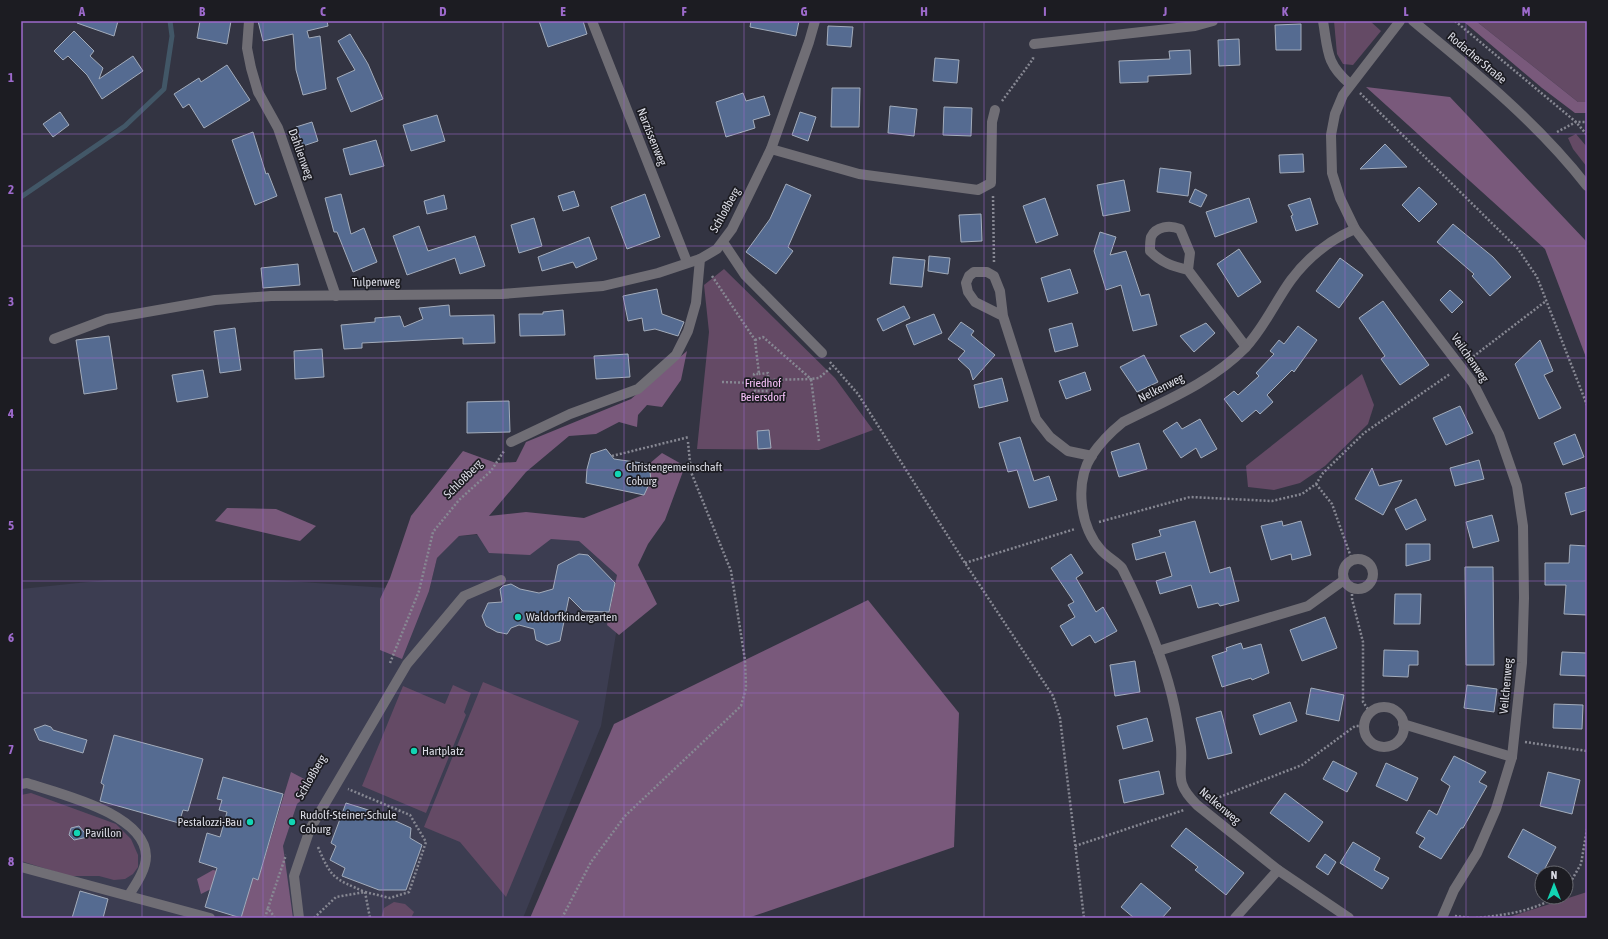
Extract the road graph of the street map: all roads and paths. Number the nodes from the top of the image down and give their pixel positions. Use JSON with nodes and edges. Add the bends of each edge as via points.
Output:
{"nodes":[{"id":1,"x":249,"y":21,"type":"edge"},
{"id":2,"x":592,"y":21,"type":"edge"},
{"id":3,"x":815,"y":21,"type":"edge"},
{"id":4,"x":1213,"y":21,"type":"edge"},
{"id":5,"x":1323,"y":21,"type":"edge"},
{"id":6,"x":1400,"y":21,"type":"edge"},
{"id":7,"x":1414,"y":21,"type":"edge"},
{"id":8,"x":1455,"y":21,"type":"edge"},
{"id":9,"x":1034,"y":44,"type":"joint"},
{"id":10,"x":1350,"y":84,"type":"junction"},
{"id":11,"x":995,"y":110,"type":"joint"},
{"id":12,"x":1576,"y":122,"type":"junction"},
{"id":13,"x":1587,"y":122,"type":"edge"},
{"id":14,"x":1587,"y":135,"type":"edge"},
{"id":15,"x":1546,"y":138,"type":"junction"},
{"id":16,"x":771,"y":149,"type":"junction"},
{"id":17,"x":991,"y":183,"type":"junction"},
{"id":18,"x":1587,"y":186,"type":"edge"},
{"id":19,"x":1355,"y":229,"type":"junction"},
{"id":20,"x":723,"y":242,"type":"junction"},
{"id":21,"x":700,"y":259,"type":"junction"},
{"id":22,"x":687,"y":262,"type":"junction"},
{"id":23,"x":1188,"y":270,"type":"junction"},
{"id":24,"x":994,"y":276,"type":"junction"},
{"id":25,"x":336,"y":296,"type":"junction"},
{"id":26,"x":1546,"y":301,"type":"junction"},
{"id":27,"x":1003,"y":316,"type":"junction"},
{"id":28,"x":54,"y":339,"type":"dead end"},
{"id":29,"x":755,"y":340,"type":"junction"},
{"id":30,"x":1246,"y":347,"type":"junction"},
{"id":31,"x":822,"y":353,"type":"joint"},
{"id":32,"x":833,"y":366,"type":"junction"},
{"id":33,"x":1461,"y":366,"type":"junction"},
{"id":34,"x":759,"y":374,"type":"junction"},
{"id":35,"x":810,"y":379,"type":"junction"},
{"id":36,"x":768,"y":380,"type":"junction"},
{"id":37,"x":722,"y":382,"type":"dead end"},
{"id":38,"x":754,"y":383,"type":"junction"},
{"id":39,"x":1587,"y":405,"type":"edge"},
{"id":40,"x":688,"y":437,"type":"dead end"},
{"id":41,"x":819,"y":441,"type":"dead end"},
{"id":42,"x":511,"y":442,"type":"joint"},
{"id":43,"x":688,"y":442,"type":"dead end"},
{"id":44,"x":612,"y":456,"type":"dead end"},
{"id":45,"x":1092,"y":456,"type":"junction"},
{"id":46,"x":1316,"y":484,"type":"junction"},
{"id":47,"x":1087,"y":525,"type":"junction"},
{"id":48,"x":1352,"y":560,"type":"junction"},
{"id":49,"x":965,"y":563,"type":"junction"},
{"id":50,"x":501,"y":580,"type":"dead end"},
{"id":51,"x":1344,"y":580,"type":"junction"},
{"id":52,"x":1352,"y":587,"type":"junction"},
{"id":53,"x":1158,"y":651,"type":"junction"},
{"id":54,"x":390,"y":665,"type":"dead end"},
{"id":55,"x":1370,"y":712,"type":"junction"},
{"id":56,"x":1403,"y":724,"type":"junction"},
{"id":57,"x":1364,"y":726,"type":"junction"},
{"id":58,"x":1515,"y":740,"type":"junction"},
{"id":59,"x":1587,"y":751,"type":"edge"},
{"id":60,"x":1512,"y":757,"type":"junction"},
{"id":61,"x":21,"y":784,"type":"edge"},
{"id":62,"x":336,"y":784,"type":"junction"},
{"id":63,"x":1197,"y":805,"type":"junction"},
{"id":64,"x":310,"y":829,"type":"junction"},
{"id":65,"x":1587,"y":829,"type":"edge"},
{"id":66,"x":1075,"y":846,"type":"junction"},
{"id":67,"x":289,"y":848,"type":"dead end"},
{"id":68,"x":21,"y":867,"type":"edge"},
{"id":69,"x":1278,"y":870,"type":"junction"},
{"id":70,"x":1574,"y":876,"type":"edge"},
{"id":71,"x":365,"y":892,"type":"junction"},
{"id":72,"x":130,"y":895,"type":"junction"},
{"id":73,"x":1542,"y":905,"type":"edge"},
{"id":74,"x":268,"y":908,"type":"junction"},
{"id":75,"x":210,"y":918,"type":"edge"},
{"id":76,"x":265,"y":918,"type":"edge"},
{"id":77,"x":275,"y":918,"type":"edge"},
{"id":78,"x":299,"y":918,"type":"edge"},
{"id":79,"x":314,"y":918,"type":"edge"},
{"id":80,"x":370,"y":918,"type":"edge"},
{"id":81,"x":562,"y":918,"type":"edge"},
{"id":82,"x":1084,"y":918,"type":"edge"},
{"id":83,"x":1235,"y":918,"type":"edge"},
{"id":84,"x":1349,"y":918,"type":"edge"},
{"id":85,"x":1442,"y":918,"type":"edge"},
{"id":86,"x":1476,"y":918,"type":"edge"}],
"edges":[{"from":1,"to":25,"type":"street","name":"Dahlienweg","via":[[247,48],[256,86],[278,128]]},
{"from":2,"to":22,"type":"street","name":"Narzissenweg"},
{"from":3,"to":16,"type":"street","name":"Schloßberg","via":[[810,42]]},
{"from":4,"to":9,"type":"street","via":[[1196,26]]},
{"from":5,"to":10,"type":"street","via":[[1329,59],[1338,74]]},
{"from":6,"to":10,"type":"street","name":"Veilchenweg"},
{"from":7,"to":15,"type":"street","name":"Rodacher Straße","via":[[1487,82]]},
{"from":8,"to":12,"type":"path"},
{"from":9,"to":11,"type":"path","via":[[1033,59]]},
{"from":10,"to":19,"type":"street","name":"Veilchenweg","via":[[1343,95],[1331,135],[1332,173],[1340,198]]},
{"from":10,"to":26,"type":"path","via":[[1518,249],[1537,277]]},
{"from":11,"to":17,"type":"street","via":[[992,122]]},
{"from":12,"to":13,"type":"path"},
{"from":12,"to":14,"type":"path"},
{"from":12,"to":15,"type":"path"},
{"from":15,"to":18,"type":"street","name":"Rodacher Straße"},
{"from":16,"to":17,"type":"street","via":[[859,174],[978,190]]},
{"from":16,"to":20,"type":"street","name":"Schloßberg","via":[[732,230]]},
{"from":17,"to":24,"type":"path","via":[[994,202]]},
{"from":19,"to":30,"type":"street","name":"Nelkenweg","via":[[1327,244],[1300,269]]},
{"from":19,"to":33,"type":"street","name":"Veilchenweg"},
{"from":20,"to":21,"type":"street","name":"Schloßberg","via":[[717,249]]},
{"from":20,"to":31,"type":"street","via":[[745,275]]},
{"from":21,"to":22,"type":"street","name":"Tulpenweg"},
{"from":21,"to":29,"type":"path"},
{"from":21,"to":42,"type":"street","via":[[696,303],[688,331],[676,355],[638,389],[570,414]]},
{"from":22,"to":25,"type":"street","name":"Tulpenweg","via":[[658,273],[603,286],[502,294]]},
{"from":23,"to":23,"type":"street","via":[[1190,254],[1180,230],[1174,226],[1166,226],[1154,233],[1150,251],[1167,265]]},
{"from":23,"to":30,"type":"street"},
{"from":24,"to":27,"type":"street","via":[[1000,291]]},
{"from":24,"to":27,"type":"street","via":[[987,272],[974,272],[966,283],[968,292],[975,302]]},
{"from":25,"to":28,"type":"street","name":"Tulpenweg","via":[[271,296],[215,300],[108,319]]},
{"from":26,"to":33,"type":"path"},
{"from":26,"to":39,"type":"path"},
{"from":27,"to":45,"type":"street","via":[[1036,419],[1050,438],[1068,452]]},
{"from":29,"to":34,"type":"path"},
{"from":29,"to":35,"type":"path","via":[[764,337]]},
{"from":30,"to":45,"type":"street","name":"Nelkenweg","via":[[1203,381],[1123,422]]},
{"from":31,"to":32,"type":"path"},
{"from":32,"to":35,"type":"path","via":[[819,378]]},
{"from":32,"to":49,"type":"path","via":[[858,394]]},
{"from":33,"to":46,"type":"path","via":[[1364,433],[1323,473]]},
{"from":33,"to":58,"type":"street","name":"Veilchenweg","via":[[1473,383],[1499,434],[1518,494],[1523,526],[1522,663]]},
{"from":34,"to":36,"type":"path","via":[[768,373]]},
{"from":34,"to":38,"type":"path","via":[[754,374]]},
{"from":35,"to":36,"type":"path"},
{"from":35,"to":41,"type":"path"},
{"from":36,"to":38,"type":"path","via":[[768,391],[755,391]]},
{"from":37,"to":38,"type":"path"},
{"from":40,"to":44,"type":"path"},
{"from":42,"to":54,"type":"path","name":"Schloßberg","via":[[491,471],[459,500],[432,532],[419,591]]},
{"from":43,"to":81,"type":"path","via":[[691,472],[731,571],[745,660],[746,688],[741,706],[625,816],[591,862]]},
{"from":45,"to":47,"type":"street","name":"Nelkenweg","via":[[1086,467],[1082,489]]},
{"from":46,"to":47,"type":"path","via":[[1302,494],[1272,501],[1190,497]]},
{"from":46,"to":48,"type":"path","via":[[1332,504]]},
{"from":47,"to":49,"type":"path"},
{"from":47,"to":53,"type":"street","name":"Nelkenweg","via":[[1102,551],[1122,568]]},
{"from":48,"to":51,"type":"street","via":[[1344,568]]},
{"from":48,"to":52,"type":"street","via":[[1363,560],[1371,568],[1372,573],[1368,584],[1358,588]]},
{"from":49,"to":66,"type":"path","via":[[1053,696],[1060,718]]},
{"from":50,"to":62,"type":"street","via":[[464,596],[407,664]]},
{"from":51,"to":52,"type":"street"},
{"from":51,"to":53,"type":"street","via":[[1308,606]]},
{"from":52,"to":55,"type":"path","via":[[1352,599],[1363,642],[1363,702]]},
{"from":53,"to":63,"type":"street","name":"Nelkenweg","via":[[1172,696],[1181,747],[1180,778],[1187,795]]},
{"from":55,"to":56,"type":"street","via":[[1384,707],[1392,709],[1398,713]]},
{"from":55,"to":57,"type":"street"},
{"from":56,"to":57,"type":"street","via":[[1402,735],[1397,741],[1383,746],[1375,745],[1369,740]]},
{"from":56,"to":60,"type":"street"},
{"from":57,"to":63,"type":"path","via":[[1355,726],[1302,765]]},
{"from":58,"to":59,"type":"path"},
{"from":58,"to":60,"type":"street","name":"Veilchenweg"},
{"from":60,"to":85,"type":"street","name":"Veilchenweg","via":[[1496,809],[1477,853],[1454,890]]},
{"from":61,"to":72,"type":"street","via":[[99,808],[116,816],[133,830],[142,841],[146,856],[141,874]]},
{"from":62,"to":64,"type":"street"},
{"from":62,"to":71,"type":"path","via":[[410,815],[426,842],[409,892],[390,898]]},
{"from":63,"to":66,"type":"path"},
{"from":63,"to":69,"type":"street","name":"Nelkenweg"},
{"from":64,"to":71,"type":"path","via":[[327,869],[335,878]]},
{"from":64,"to":78,"type":"street","via":[[294,876]]},
{"from":65,"to":70,"type":"path","via":[[1581,864]]},
{"from":66,"to":82,"type":"path"},
{"from":67,"to":74,"type":"path"},
{"from":68,"to":72,"type":"street"},
{"from":69,"to":83,"type":"street"},
{"from":69,"to":84,"type":"street","name":"Nelkenweg"},
{"from":71,"to":79,"type":"path","via":[[336,897]]},
{"from":71,"to":80,"type":"path"},
{"from":72,"to":75,"type":"street"},
{"from":73,"to":86,"type":"path","via":[[1510,914]]},
{"from":74,"to":76,"type":"path"},
{"from":74,"to":77,"type":"path"}]}
